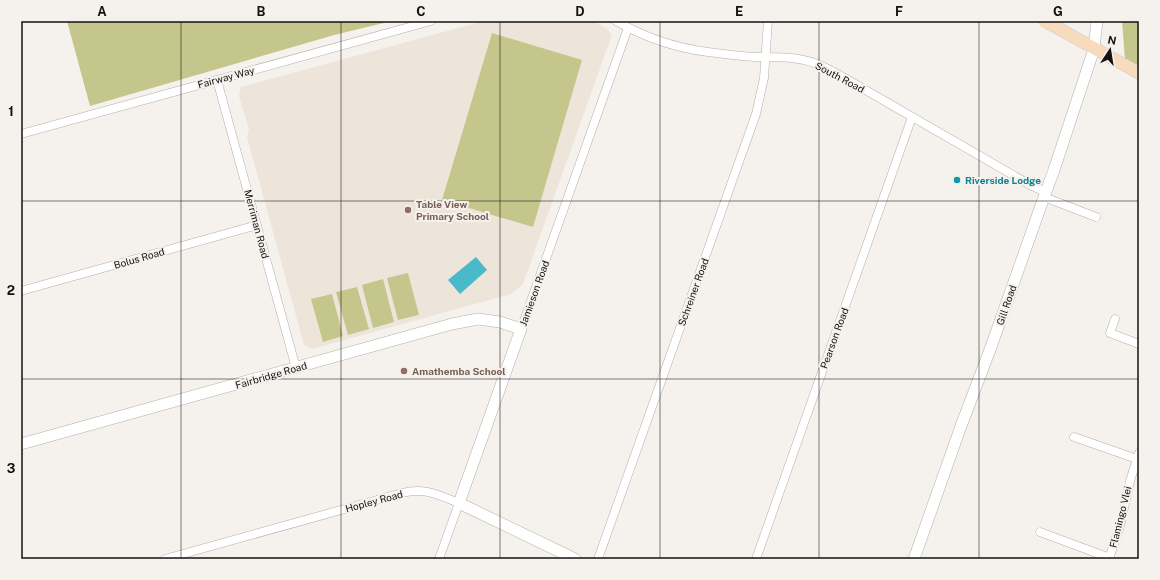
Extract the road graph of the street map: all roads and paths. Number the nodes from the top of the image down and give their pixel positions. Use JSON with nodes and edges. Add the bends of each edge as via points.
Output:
{"nodes":[{"id":1,"x":431,"y":21,"type":"edge"},
{"id":2,"x":616,"y":21,"type":"edge"},
{"id":3,"x":768,"y":21,"type":"edge"},
{"id":4,"x":1045,"y":21,"type":"edge"},
{"id":5,"x":1097,"y":21,"type":"edge"},
{"id":6,"x":628,"y":28,"type":"junction"},
{"id":7,"x":1094,"y":49,"type":"junction"},
{"id":8,"x":766,"y":57,"type":"junction"},
{"id":9,"x":1139,"y":74,"type":"edge"},
{"id":10,"x":217,"y":80,"type":"junction"},
{"id":11,"x":912,"y":117,"type":"junction"},
{"id":12,"x":21,"y":134,"type":"edge"},
{"id":13,"x":1045,"y":194,"type":"junction"},
{"id":14,"x":1096,"y":217,"type":"dead end"},
{"id":15,"x":257,"y":225,"type":"junction"},
{"id":16,"x":21,"y":291,"type":"edge"},
{"id":17,"x":1115,"y":319,"type":"dead end"},
{"id":18,"x":521,"y":329,"type":"junction"},
{"id":19,"x":1139,"y":344,"type":"edge"},
{"id":20,"x":296,"y":368,"type":"junction"},
{"id":21,"x":1074,"y":437,"type":"dead end"},
{"id":22,"x":21,"y":444,"type":"edge"},
{"id":23,"x":1138,"y":456,"type":"edge"},
{"id":24,"x":459,"y":503,"type":"junction"},
{"id":25,"x":1040,"y":532,"type":"dead end"},
{"id":26,"x":1109,"y":558,"type":"edge"},
{"id":27,"x":165,"y":559,"type":"edge"},
{"id":28,"x":439,"y":559,"type":"edge"},
{"id":29,"x":575,"y":559,"type":"edge"},
{"id":30,"x":598,"y":559,"type":"edge"},
{"id":31,"x":756,"y":559,"type":"edge"},
{"id":32,"x":914,"y":559,"type":"edge"}],
"edges":[{"from":1,"to":10,"type":"street","name":"Fairway Way"},
{"from":2,"to":6,"type":"street","name":"South Road"},
{"from":3,"to":8,"type":"street","name":"Schreiner Road"},
{"from":4,"to":7,"type":"main road"},
{"from":5,"to":7,"type":"street","name":"Gill Road"},
{"from":6,"to":8,"type":"street","name":"South Road","via":[[677,46],[707,52]]},
{"from":6,"to":18,"type":"street","name":"Jamieson Road"},
{"from":7,"to":9,"type":"main road"},
{"from":7,"to":13,"type":"street","name":"Gill Road"},
{"from":8,"to":11,"type":"street","name":"South Road","via":[[817,64]]},
{"from":8,"to":30,"type":"street","name":"Schreiner Road","via":[[756,114]]},
{"from":10,"to":12,"type":"street","name":"Fairway Way"},
{"from":10,"to":15,"type":"street","name":"Merriman Road"},
{"from":11,"to":13,"type":"street","name":"South Road"},
{"from":11,"to":31,"type":"street","name":"Pearson Road"},
{"from":13,"to":14,"type":"street","name":"South Road"},
{"from":13,"to":32,"type":"street","name":"Gill Road"},
{"from":15,"to":16,"type":"street","name":"Bolus Road"},
{"from":15,"to":20,"type":"street","name":"Merriman Road"},
{"from":17,"to":19,"type":"street","via":[[1110,333]]},
{"from":18,"to":20,"type":"street","name":"Fairbridge Road","via":[[488,320],[464,321]]},
{"from":18,"to":24,"type":"street","name":"Jamieson Road"},
{"from":20,"to":22,"type":"street","name":"Fairbridge Road"},
{"from":21,"to":23,"type":"street"},
{"from":23,"to":26,"type":"street","name":"Flamingo Vlei"},
{"from":24,"to":27,"type":"street","name":"Hopley Road","via":[[435,493],[411,491]]},
{"from":24,"to":28,"type":"street","name":"Jamieson Road"},
{"from":24,"to":29,"type":"street","name":"Hopley Road"},
{"from":25,"to":26,"type":"street"}]}
